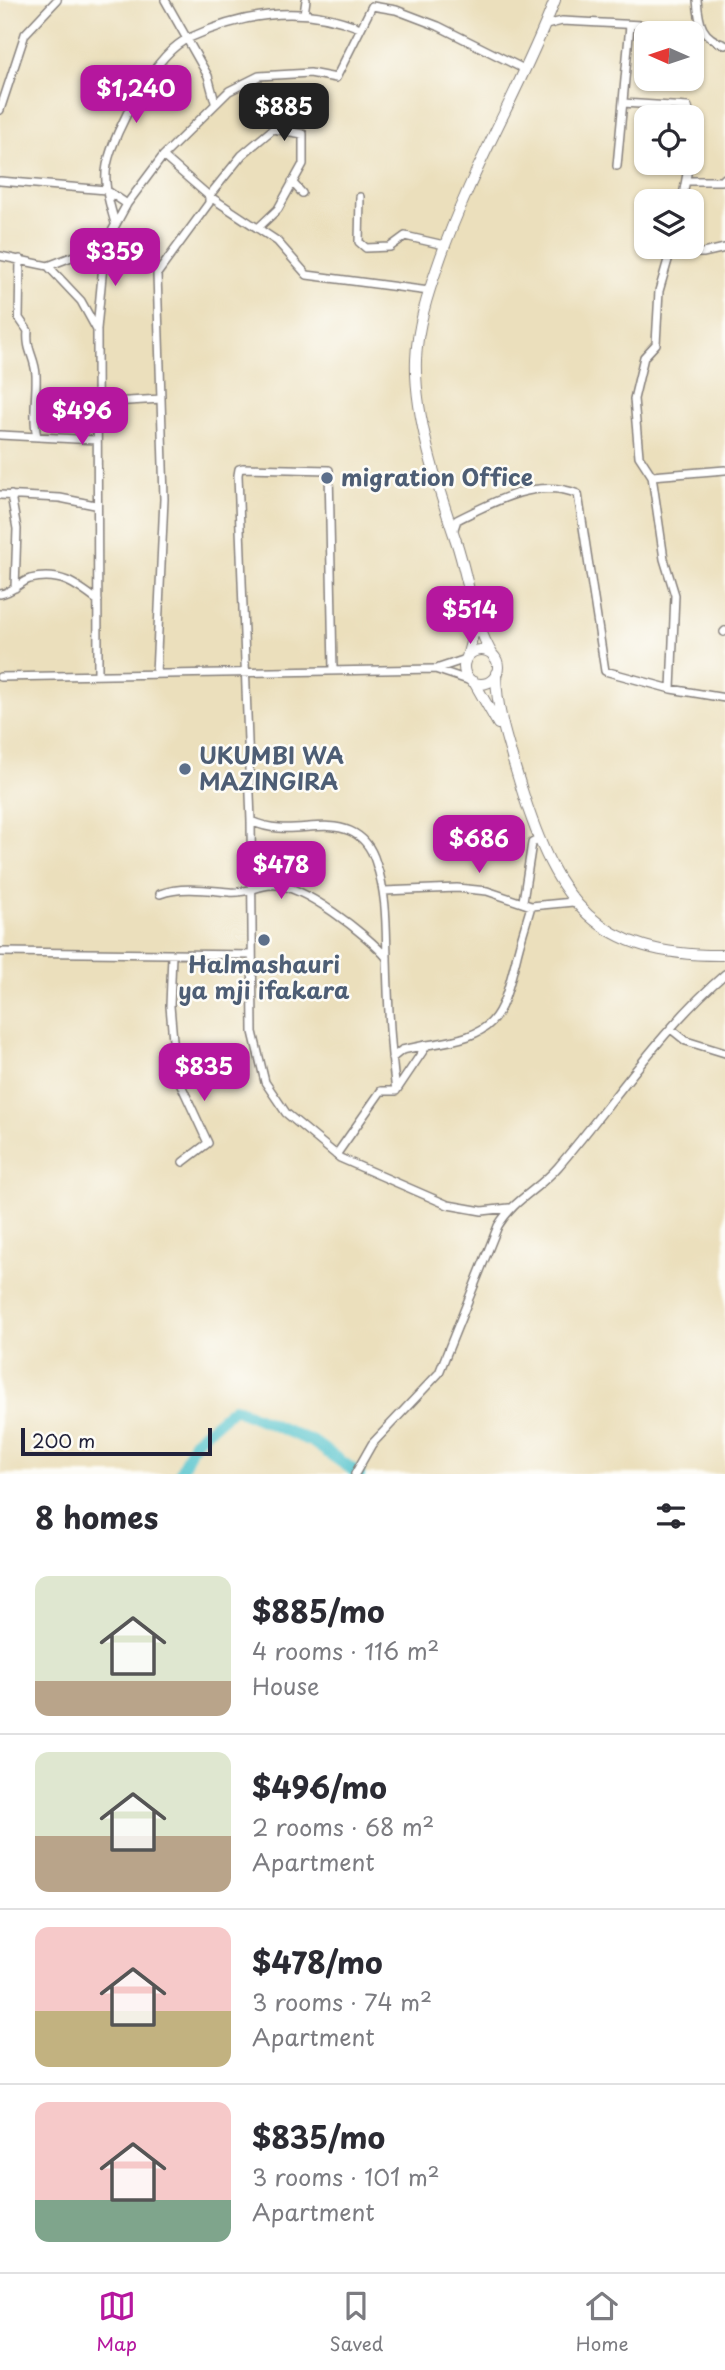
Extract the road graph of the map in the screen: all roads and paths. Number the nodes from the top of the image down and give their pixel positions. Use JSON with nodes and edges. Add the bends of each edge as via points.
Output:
{"nodes":[{"id":1,"x":57,"y":0,"type":"edge"},
{"id":2,"x":165,"y":0,"type":"edge"},
{"id":3,"x":306,"y":0,"type":"edge"},
{"id":4,"x":555,"y":0,"type":"edge"},
{"id":5,"x":696,"y":0,"type":"edge"},
{"id":6,"x":372,"y":3,"type":"edge"},
{"id":7,"x":304,"y":14,"type":"junction"},
{"id":8,"x":700,"y":21,"type":"edge"},
{"id":9,"x":546,"y":25,"type":"junction"},
{"id":10,"x":630,"y":25,"type":"junction"},
{"id":11,"x":634,"y":25,"type":"edge"},
{"id":12,"x":360,"y":28,"type":"junction"},
{"id":13,"x":704,"y":32,"type":"edge"},
{"id":14,"x":187,"y":38,"type":"junction"},
{"id":15,"x":725,"y":45,"type":"edge"},
{"id":16,"x":524,"y":69,"type":"junction"},
{"id":17,"x":215,"y":102,"type":"junction"},
{"id":18,"x":623,"y":103,"type":"junction"},
{"id":19,"x":656,"y":105,"type":"edge"},
{"id":20,"x":0,"y":110,"type":"edge"},
{"id":21,"x":163,"y":156,"type":"junction"},
{"id":22,"x":617,"y":166,"type":"dead end"},
{"id":23,"x":688,"y":175,"type":"edge"},
{"id":24,"x":725,"y":178,"type":"edge"},
{"id":25,"x":0,"y":181,"type":"edge"},
{"id":26,"x":687,"y":181,"type":"junction"},
{"id":27,"x":292,"y":183,"type":"junction"},
{"id":28,"x":685,"y":189,"type":"edge"},
{"id":29,"x":106,"y":190,"type":"junction"},
{"id":30,"x":302,"y":193,"type":"dead end"},
{"id":31,"x":209,"y":196,"type":"junction"},
{"id":32,"x":360,"y":197,"type":"dead end"},
{"id":33,"x":128,"y":204,"type":"junction"},
{"id":34,"x":115,"y":223,"type":"junction"},
{"id":35,"x":258,"y":228,"type":"junction"},
{"id":36,"x":105,"y":244,"type":"junction"},
{"id":37,"x":444,"y":245,"type":"junction"},
{"id":38,"x":725,"y":248,"type":"edge"},
{"id":39,"x":704,"y":253,"type":"edge"},
{"id":40,"x":0,"y":256,"type":"edge"},
{"id":41,"x":20,"y":259,"type":"junction"},
{"id":42,"x":668,"y":259,"type":"edge"},
{"id":43,"x":48,"y":266,"type":"junction"},
{"id":44,"x":429,"y":291,"type":"junction"},
{"id":45,"x":97,"y":330,"type":"junction"},
{"id":46,"x":161,"y":400,"type":"junction"},
{"id":47,"x":96,"y":402,"type":"junction"},
{"id":48,"x":0,"y":435,"type":"edge"},
{"id":49,"x":37,"y":437,"type":"junction"},
{"id":50,"x":96,"y":440,"type":"junction"},
{"id":51,"x":725,"y":470,"type":"edge"},
{"id":52,"x":652,"y":476,"type":"junction"},
{"id":53,"x":0,"y":495,"type":"edge"},
{"id":54,"x":11,"y":495,"type":"junction"},
{"id":55,"x":95,"y":505,"type":"junction"},
{"id":56,"x":453,"y":534,"type":"junction"},
{"id":57,"x":17,"y":575,"type":"junction"},
{"id":58,"x":26,"y":581,"type":"junction"},
{"id":59,"x":15,"y":588,"type":"junction"},
{"id":60,"x":0,"y":594,"type":"edge"},
{"id":61,"x":98,"y":601,"type":"junction"},
{"id":62,"x":477,"y":620,"type":"junction"},
{"id":63,"x":494,"y":657,"type":"junction"},
{"id":64,"x":466,"y":658,"type":"junction"},
{"id":65,"x":435,"y":669,"type":"junction"},
{"id":66,"x":333,"y":670,"type":"junction"},
{"id":67,"x":245,"y":673,"type":"junction"},
{"id":68,"x":496,"y":673,"type":"junction"},
{"id":69,"x":98,"y":674,"type":"junction"},
{"id":70,"x":156,"y":674,"type":"junction"},
{"id":71,"x":0,"y":677,"type":"edge"},
{"id":72,"x":472,"y":681,"type":"junction"},
{"id":73,"x":671,"y":689,"type":"junction"},
{"id":74,"x":725,"y":698,"type":"edge"},
{"id":75,"x":507,"y":743,"type":"junction"},
{"id":76,"x":251,"y":821,"type":"junction"},
{"id":77,"x":538,"y":840,"type":"junction"},
{"id":78,"x":384,"y":891,"type":"junction"},
{"id":79,"x":251,"y":892,"type":"junction"},
{"id":80,"x":160,"y":894,"type":"dead end"},
{"id":81,"x":523,"y":901,"type":"junction"},
{"id":82,"x":573,"y":902,"type":"junction"},
{"id":83,"x":531,"y":906,"type":"junction"},
{"id":84,"x":0,"y":952,"type":"edge"},
{"id":85,"x":172,"y":955,"type":"junction"},
{"id":86,"x":252,"y":955,"type":"junction"},
{"id":87,"x":725,"y":955,"type":"edge"},
{"id":88,"x":387,"y":958,"type":"junction"},
{"id":89,"x":725,"y":974,"type":"edge"},
{"id":90,"x":671,"y":1029,"type":"junction"},
{"id":91,"x":427,"y":1045,"type":"junction"},
{"id":92,"x":725,"y":1053,"type":"edge"},
{"id":93,"x":392,"y":1058,"type":"junction"},
{"id":94,"x":396,"y":1091,"type":"junction"},
{"id":95,"x":336,"y":1155,"type":"junction"},
{"id":96,"x":183,"y":1162,"type":"dead end"},
{"id":97,"x":509,"y":1208,"type":"junction"},
{"id":98,"x":355,"y":1474,"type":"edge"}],
"edges":[{"from":1,"to":20,"type":"street","via":[[25,34]]},
{"from":2,"to":14,"type":"street"},
{"from":3,"to":7,"type":"street"},
{"from":4,"to":9,"type":"main road"},
{"from":5,"to":8,"type":"street"},
{"from":6,"to":12,"type":"street"},
{"from":6,"to":16,"type":"street","via":[[438,26]]},
{"from":7,"to":12,"type":"street"},
{"from":7,"to":14,"type":"street","via":[[246,18]]},
{"from":9,"to":10,"type":"street","via":[[562,21]]},
{"from":9,"to":16,"type":"main road"},
{"from":10,"to":11,"type":"street"},
{"from":10,"to":18,"type":"street"},
{"from":12,"to":17,"type":"street","via":[[336,78],[310,73],[259,76]]},
{"from":13,"to":15,"type":"street","via":[[710,40]]},
{"from":14,"to":17,"type":"street","via":[[208,76]]},
{"from":14,"to":29,"type":"street","via":[[128,106],[107,166]]},
{"from":16,"to":37,"type":"main road"},
{"from":17,"to":21,"type":"street"},
{"from":18,"to":19,"type":"street"},
{"from":18,"to":22,"type":"street"},
{"from":21,"to":31,"type":"street"},
{"from":21,"to":33,"type":"street"},
{"from":23,"to":26,"type":"street"},
{"from":24,"to":26,"type":"street"},
{"from":25,"to":29,"type":"street"},
{"from":26,"to":28,"type":"street"},
{"from":27,"to":30,"type":"street"},
{"from":27,"to":31,"type":"street","via":[[303,164],[303,134],[273,130],[242,155]]},
{"from":27,"to":35,"type":"street","via":[[278,209]]},
{"from":29,"to":33,"type":"street"},
{"from":29,"to":34,"type":"street"},
{"from":31,"to":35,"type":"street"},
{"from":31,"to":46,"type":"street","via":[[209,203],[157,274]]},
{"from":32,"to":37,"type":"street","via":[[359,242],[366,248],[390,247],[405,236]]},
{"from":33,"to":34,"type":"street"},
{"from":34,"to":36,"type":"street"},
{"from":35,"to":44,"type":"street","via":[[277,241],[307,275]]},
{"from":36,"to":43,"type":"street"},
{"from":36,"to":45,"type":"street"},
{"from":37,"to":44,"type":"main road"},
{"from":38,"to":39,"type":"street"},
{"from":40,"to":41,"type":"street"},
{"from":41,"to":43,"type":"street"},
{"from":41,"to":49,"type":"street","via":[[19,317],[28,331],[26,347],[36,373],[33,418]]},
{"from":42,"to":52,"type":"street","via":[[659,291],[656,344],[644,357],[634,399],[639,456]]},
{"from":43,"to":45,"type":"street","via":[[82,301]]},
{"from":44,"to":56,"type":"main road","via":[[416,360],[419,400]]},
{"from":45,"to":47,"type":"street"},
{"from":46,"to":47,"type":"street"},
{"from":46,"to":70,"type":"street","via":[[164,499]]},
{"from":47,"to":50,"type":"street"},
{"from":48,"to":49,"type":"street"},
{"from":49,"to":50,"type":"street"},
{"from":50,"to":55,"type":"street"},
{"from":51,"to":52,"type":"street"},
{"from":52,"to":73,"type":"street","via":[[664,559],[675,594]]},
{"from":53,"to":54,"type":"street"},
{"from":54,"to":55,"type":"street"},
{"from":54,"to":57,"type":"street","via":[[17,528]]},
{"from":55,"to":61,"type":"street"},
{"from":56,"to":62,"type":"main road"},
{"from":56,"to":73,"type":"street","via":[[457,520],[508,494],[564,488],[578,494],[605,671]]},
{"from":57,"to":58,"type":"street"},
{"from":57,"to":59,"type":"street"},
{"from":58,"to":59,"type":"street"},
{"from":58,"to":61,"type":"street","via":[[75,582]]},
{"from":59,"to":60,"type":"street"},
{"from":61,"to":69,"type":"street"},
{"from":62,"to":63,"type":"main road"},
{"from":62,"to":64,"type":"main road"},
{"from":63,"to":64,"type":"main road","via":[[479,650]]},
{"from":63,"to":68,"type":"main road"},
{"from":64,"to":65,"type":"street"},
{"from":64,"to":72,"type":"main road","via":[[464,668]]},
{"from":65,"to":66,"type":"street"},
{"from":65,"to":72,"type":"street"},
{"from":66,"to":67,"type":"street"},
{"from":66,"to":67,"type":"street","via":[[329,470],[243,467],[238,475]]},
{"from":67,"to":70,"type":"street"},
{"from":67,"to":76,"type":"street"},
{"from":68,"to":72,"type":"main road","via":[[489,682]]},
{"from":68,"to":75,"type":"main road"},
{"from":69,"to":70,"type":"street"},
{"from":69,"to":71,"type":"street"},
{"from":72,"to":75,"type":"main road"},
{"from":73,"to":74,"type":"street"},
{"from":75,"to":77,"type":"main road"},
{"from":76,"to":78,"type":"street","via":[[267,829],[348,830],[369,848]]},
{"from":76,"to":79,"type":"street"},
{"from":77,"to":81,"type":"street","via":[[532,844]]},
{"from":77,"to":82,"type":"main road"},
{"from":78,"to":81,"type":"street","via":[[476,889]]},
{"from":78,"to":88,"type":"street"},
{"from":79,"to":80,"type":"street","via":[[178,889]]},
{"from":79,"to":86,"type":"street"},
{"from":79,"to":88,"type":"street","via":[[271,885],[303,895],[343,916]]},
{"from":81,"to":83,"type":"street"},
{"from":82,"to":83,"type":"street"},
{"from":82,"to":87,"type":"main road","via":[[618,936],[646,948]]},
{"from":83,"to":91,"type":"street","via":[[502,1010],[489,1025],[461,1039]]},
{"from":84,"to":85,"type":"street"},
{"from":85,"to":86,"type":"street"},
{"from":85,"to":96,"type":"street","via":[[170,1006],[176,1074],[208,1143]]},
{"from":86,"to":95,"type":"street","via":[[253,1032],[265,1082],[286,1113]]},
{"from":88,"to":93,"type":"street"},
{"from":89,"to":90,"type":"street"},
{"from":90,"to":92,"type":"street","via":[[687,1041]]},
{"from":90,"to":97,"type":"street","via":[[554,1171]]},
{"from":91,"to":93,"type":"street","via":[[402,1050]]},
{"from":91,"to":94,"type":"street"},
{"from":93,"to":94,"type":"street"},
{"from":94,"to":95,"type":"street","via":[[381,1091]]},
{"from":95,"to":97,"type":"street","via":[[448,1205],[482,1211]]},
{"from":97,"to":98,"type":"street","via":[[439,1373],[372,1444]]}]}
